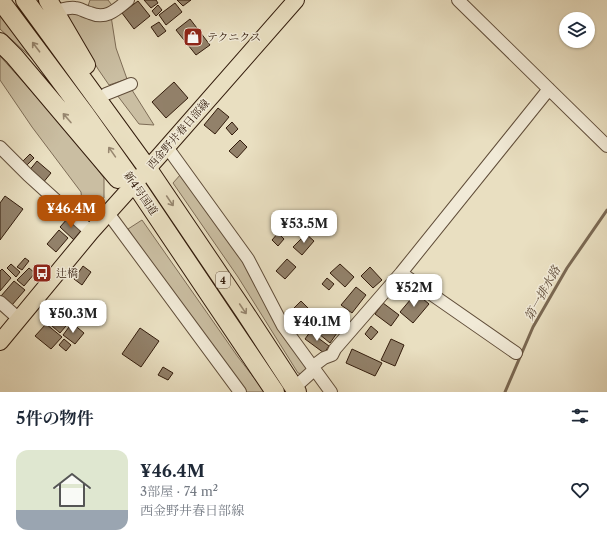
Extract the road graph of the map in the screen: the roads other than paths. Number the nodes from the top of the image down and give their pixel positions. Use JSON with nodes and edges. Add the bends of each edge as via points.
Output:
{"nodes":[{"id":1,"x":0,"y":0,"type":"edge"},
{"id":2,"x":25,"y":0,"type":"edge"},
{"id":3,"x":128,"y":0,"type":"edge"},
{"id":4,"x":296,"y":0,"type":"edge"},
{"id":5,"x":458,"y":0,"type":"edge"},
{"id":6,"x":51,"y":5,"type":"edge"},
{"id":7,"x":84,"y":5,"type":"edge"},
{"id":8,"x":0,"y":42,"type":"edge"},
{"id":9,"x":131,"y":84,"type":"dead end"},
{"id":10,"x":549,"y":89,"type":"junction"},
{"id":11,"x":106,"y":94,"type":"junction"},
{"id":12,"x":607,"y":146,"type":"edge"},
{"id":13,"x":0,"y":147,"type":"edge"},
{"id":14,"x":168,"y":147,"type":"junction"},
{"id":15,"x":148,"y":169,"type":"junction"},
{"id":16,"x":131,"y":188,"type":"junction"},
{"id":17,"x":108,"y":213,"type":"junction"},
{"id":18,"x":91,"y":232,"type":"junction"},
{"id":19,"x":401,"y":273,"type":"junction"},
{"id":20,"x":0,"y":302,"type":"edge"},
{"id":21,"x":19,"y":319,"type":"junction"},
{"id":22,"x":0,"y":342,"type":"edge"},
{"id":23,"x":516,"y":353,"type":"dead end"},
{"id":24,"x":313,"y":368,"type":"junction"},
{"id":25,"x":296,"y":390,"type":"edge"},
{"id":26,"x":240,"y":392,"type":"edge"},
{"id":27,"x":275,"y":392,"type":"edge"},
{"id":28,"x":331,"y":392,"type":"edge"}],
"edges":[{"from":16,"to":1,"type":"highway","name":"新4号国道","one_way":true,"via":[[85,114]]},
{"from":2,"to":15,"type":"highway","name":"新4号国道","number":"4"},
{"from":3,"to":7,"type":"street","via":[[113,12],[99,16]]},
{"from":4,"to":14,"type":"main road","name":"西金野井春日部線"},
{"from":5,"to":10,"type":"street"},
{"from":6,"to":7,"type":"street"},
{"from":6,"to":11,"type":"highway","number":"4"},
{"from":16,"to":8,"type":"highway","one_way":true,"via":[[108,166]]},
{"from":9,"to":11,"type":"street"},
{"from":10,"to":12,"type":"street"},
{"from":10,"to":19,"type":"street"},
{"from":11,"to":15,"type":"highway","number":"4","via":[[135,135]]},
{"from":13,"to":18,"type":"street"},
{"from":14,"to":15,"type":"main road","name":"西金野井春日部線"},
{"from":14,"to":24,"type":"street","via":[[248,260],[283,326]]},
{"from":15,"to":16,"type":"main road","name":"西金野井春日部線"},
{"from":15,"to":25,"type":"highway","name":"新4号国道","number":"4","one_way":true},
{"from":16,"to":17,"type":"main road","name":"西金野井春日部線"},
{"from":16,"to":27,"type":"highway","via":[[148,220],[245,358]]},
{"from":17,"to":18,"type":"main road","name":"西金野井春日部線"},
{"from":17,"to":26,"type":"street"},
{"from":18,"to":21,"type":"main road","name":"西金野井春日部線"},
{"from":19,"to":23,"type":"street"},
{"from":19,"to":24,"type":"street","via":[[332,355],[324,358]]},
{"from":20,"to":21,"type":"street"},
{"from":21,"to":22,"type":"main road","name":"西金野井春日部線"},
{"from":24,"to":25,"type":"street"},
{"from":24,"to":28,"type":"street"}]}
